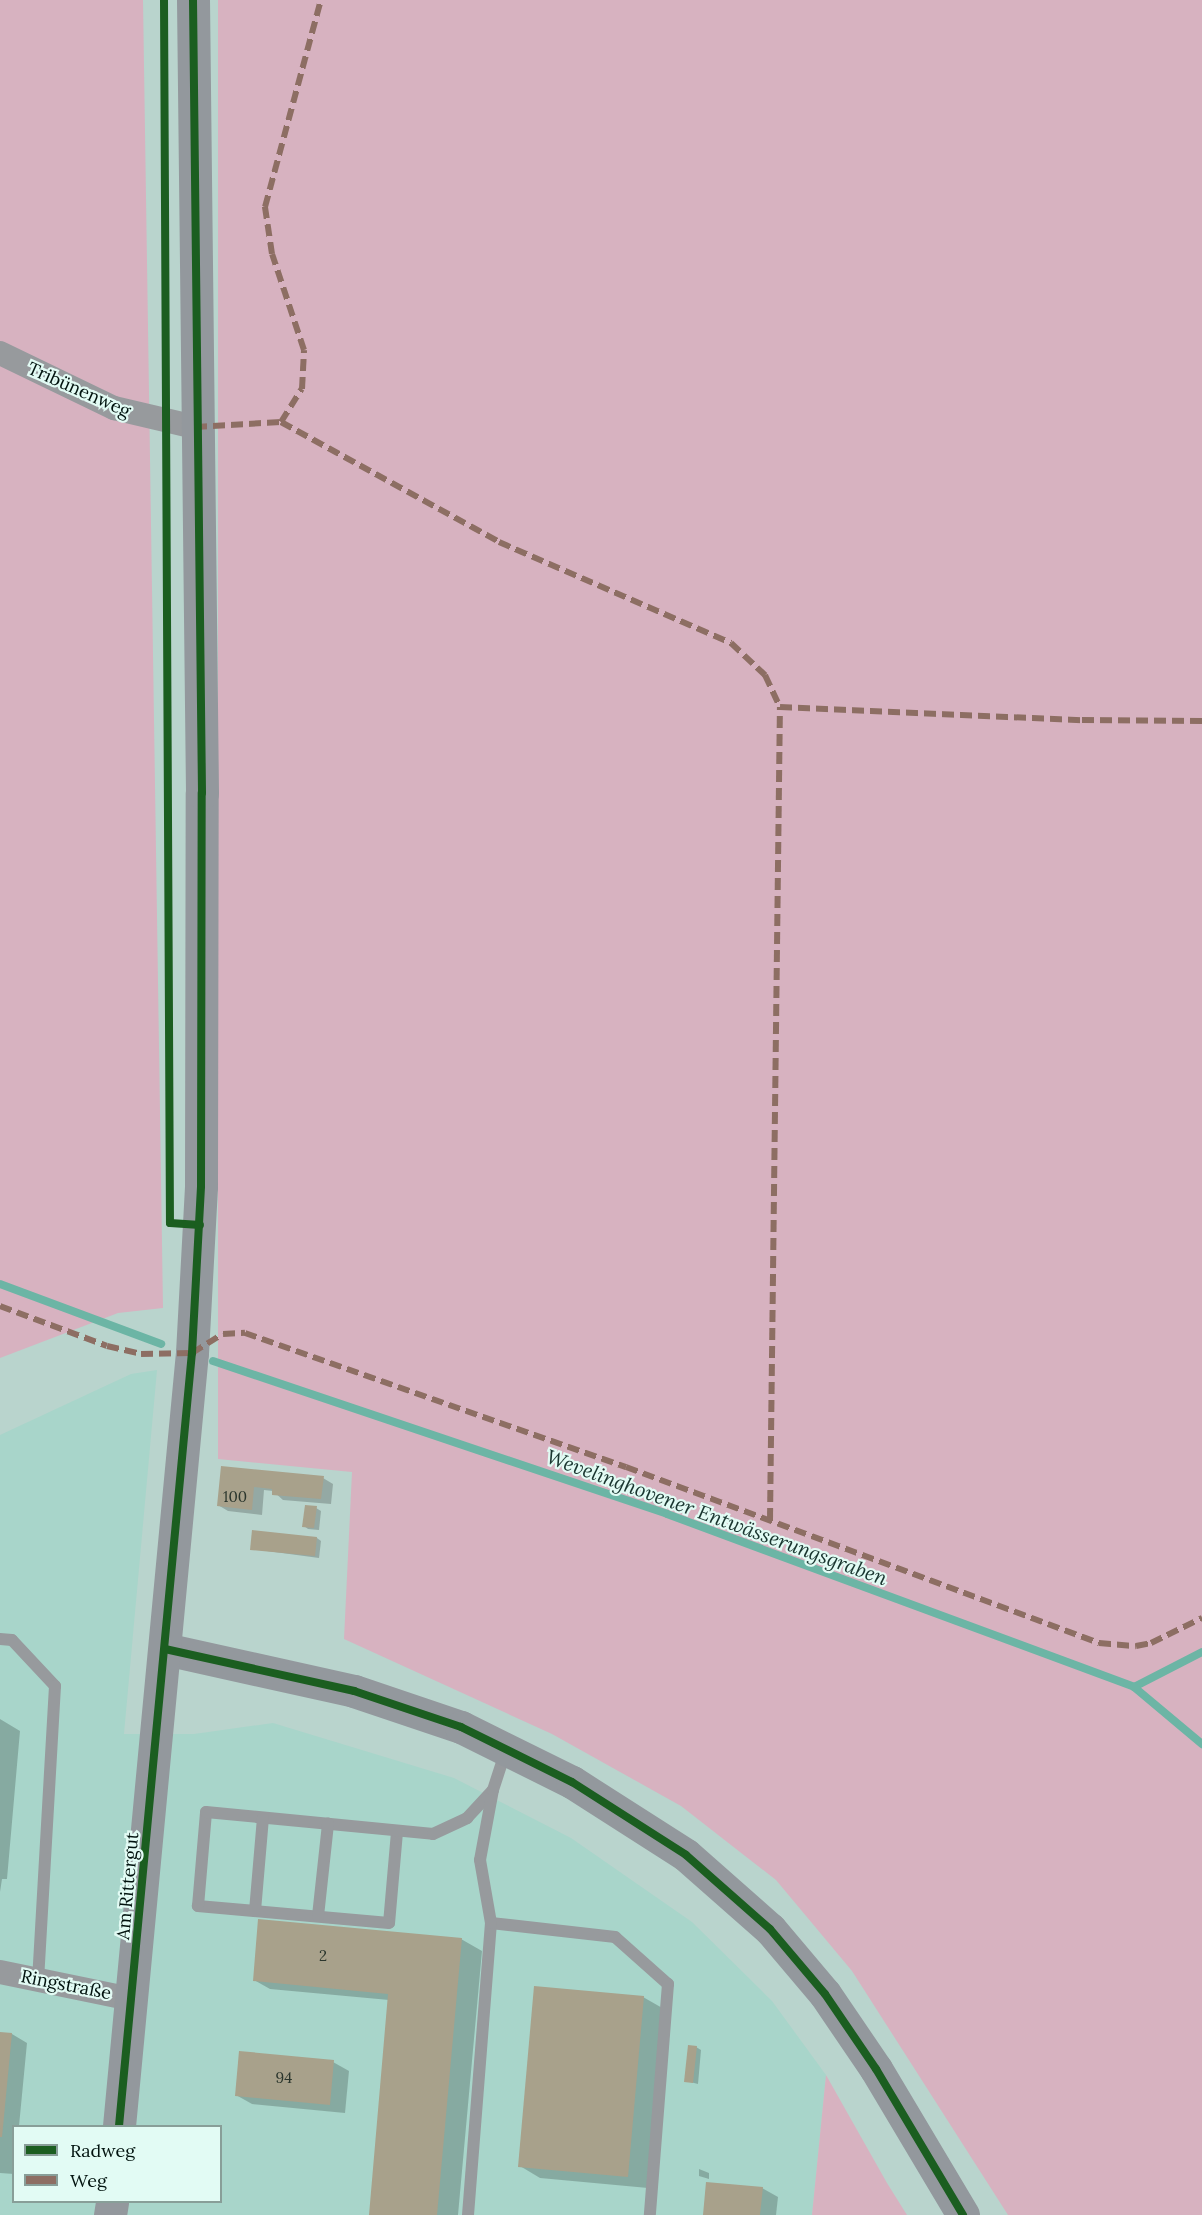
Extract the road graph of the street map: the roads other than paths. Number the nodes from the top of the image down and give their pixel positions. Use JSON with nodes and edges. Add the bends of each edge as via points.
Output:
{"nodes":[{"id":1,"x":193,"y":0,"type":"edge"},
{"id":2,"x":0,"y":353,"type":"edge"},
{"id":3,"x":195,"y":427,"type":"junction"},
{"id":4,"x":0,"y":1639,"type":"edge"},
{"id":5,"x":165,"y":1649,"type":"junction"},
{"id":6,"x":507,"y":1748,"type":"junction"},
{"id":7,"x":493,"y":1790,"type":"junction"},
{"id":8,"x":263,"y":1818,"type":"junction"},
{"id":9,"x":328,"y":1824,"type":"junction"},
{"id":10,"x":398,"y":1832,"type":"junction"},
{"id":11,"x":255,"y":1911,"type":"junction"},
{"id":12,"x":318,"y":1916,"type":"junction"},
{"id":13,"x":491,"y":1923,"type":"junction"},
{"id":14,"x":0,"y":1972,"type":"edge"},
{"id":15,"x":38,"y":1979,"type":"junction"},
{"id":16,"x":132,"y":1999,"type":"junction"},
{"id":17,"x":119,"y":2125,"type":"edge"},
{"id":18,"x":468,"y":2215,"type":"edge"},
{"id":19,"x":650,"y":2215,"type":"edge"},
{"id":20,"x":963,"y":2215,"type":"edge"}],
"edges":[{"from":1,"to":3,"type":"street","name":"Am Rittergut"},
{"from":2,"to":3,"type":"street","name":"Tribünenweg","via":[[114,408]]},
{"from":3,"to":5,"type":"street","name":"Am Rittergut","via":[[202,793],[201,1176],[192,1353]]},
{"from":4,"to":15,"type":"lane","via":[[12,1640],[55,1686]]},
{"from":5,"to":6,"type":"street","via":[[354,1691],[437,1717]]},
{"from":5,"to":16,"type":"street","name":"Am Rittergut"},
{"from":6,"to":7,"type":"lane"},
{"from":6,"to":20,"type":"street","via":[[572,1782],[664,1840],[728,1888],[770,1929],[860,2043]]},
{"from":7,"to":10,"type":"lane","via":[[467,1818],[446,1830]]},
{"from":7,"to":13,"type":"lane","via":[[480,1860]]},
{"from":8,"to":9,"type":"lane"},
{"from":8,"to":11,"type":"lane"},
{"from":8,"to":11,"type":"lane","via":[[206,1812],[198,1906]]},
{"from":9,"to":10,"type":"lane"},
{"from":9,"to":12,"type":"lane"},
{"from":10,"to":12,"type":"lane","via":[[389,1923]]},
{"from":11,"to":12,"type":"lane"},
{"from":13,"to":18,"type":"lane"},
{"from":13,"to":19,"type":"lane","via":[[615,1937],[668,1984]]},
{"from":14,"to":15,"type":"street","name":"Ringstraße"},
{"from":15,"to":16,"type":"street","name":"Ringstraße"},
{"from":16,"to":17,"type":"street","name":"Am Rittergut"}]}
